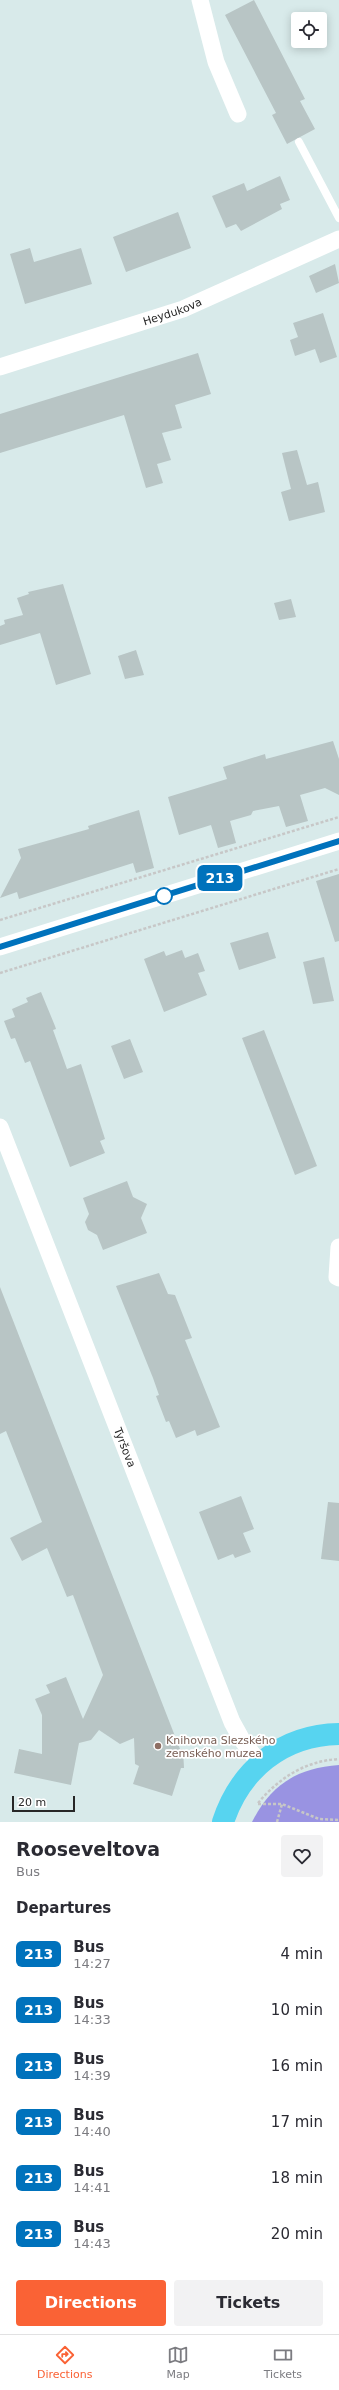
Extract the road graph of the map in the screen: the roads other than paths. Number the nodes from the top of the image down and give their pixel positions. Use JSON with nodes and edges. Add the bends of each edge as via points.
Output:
{"nodes":[{"id":1,"x":200,"y":0,"type":"edge"},
{"id":2,"x":238,"y":114,"type":"dead end"},
{"id":3,"x":299,"y":142,"type":"dead end"},
{"id":4,"x":339,"y":218,"type":"edge"},
{"id":5,"x":339,"y":239,"type":"edge"},
{"id":6,"x":0,"y":367,"type":"edge"},
{"id":7,"x":339,"y":841,"type":"edge"},
{"id":8,"x":0,"y":947,"type":"edge"},
{"id":9,"x":0,"y":1127,"type":"edge"},
{"id":10,"x":339,"y":1247,"type":"edge"},
{"id":11,"x":339,"y":1278,"type":"edge"},
{"id":12,"x":339,"y":1734,"type":"edge"},
{"id":13,"x":260,"y":1764,"type":"junction"},
{"id":14,"x":223,"y":1822,"type":"edge"}],
"edges":[{"from":1,"to":2,"type":"street","via":[[216,62]]},
{"from":3,"to":4,"type":"lane"},
{"from":5,"to":6,"type":"street","name":"Heydukova","via":[[183,310]]},
{"from":7,"to":8,"type":"street"},
{"from":9,"to":13,"type":"street","name":"Tyršova","via":[[232,1722]]},
{"from":10,"to":11,"type":"street"},
{"from":12,"to":13,"type":"main road","via":[[291,1744]]},
{"from":13,"to":14,"type":"main road","via":[[237,1789]]}]}
